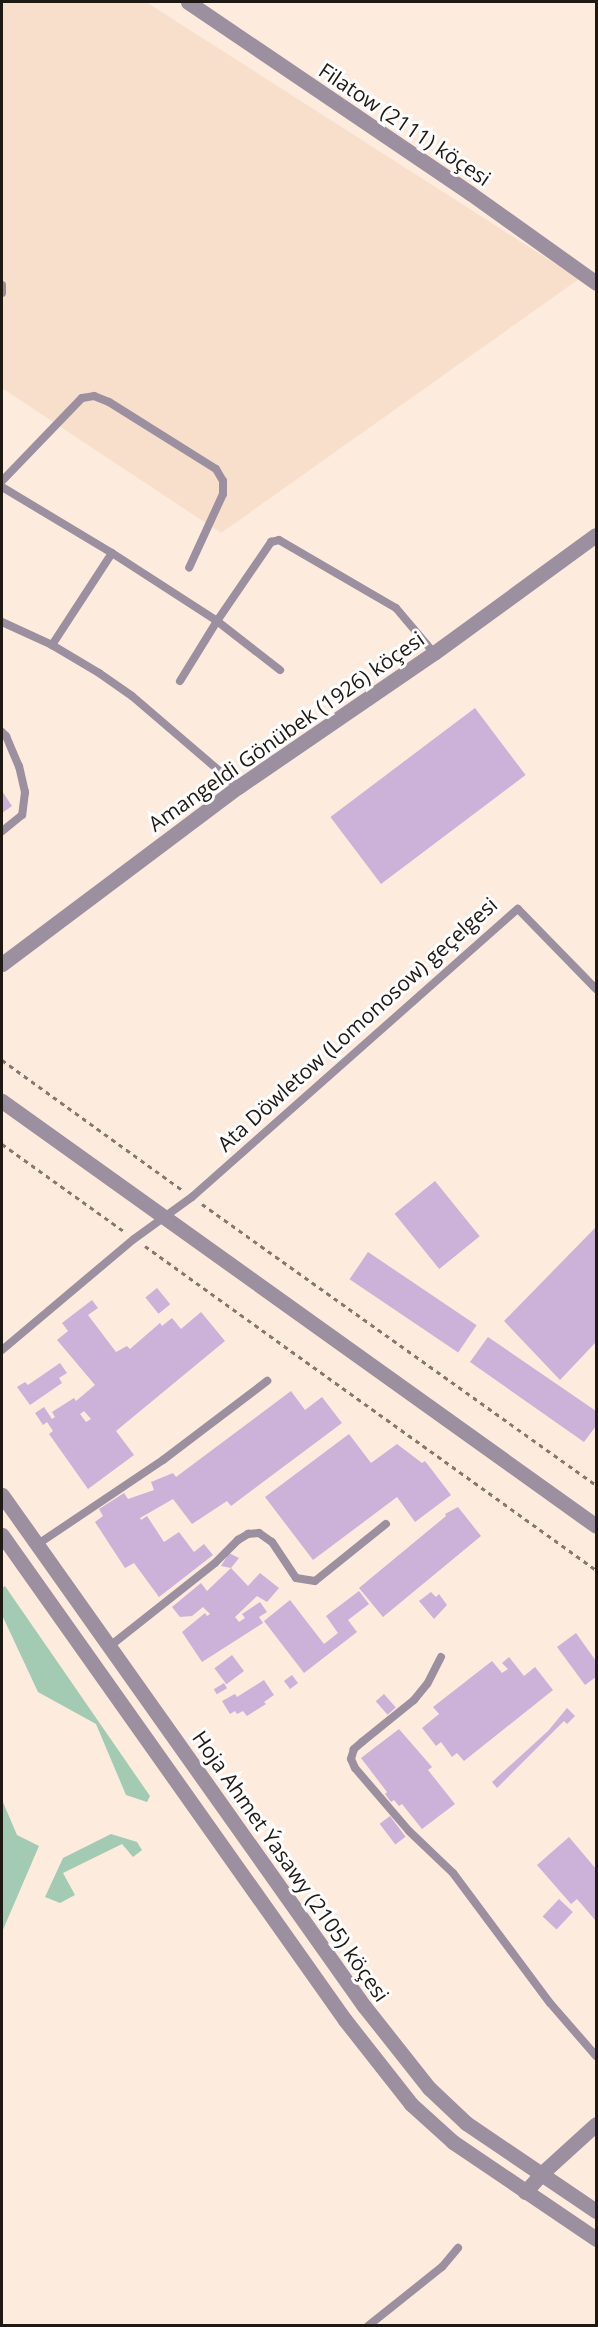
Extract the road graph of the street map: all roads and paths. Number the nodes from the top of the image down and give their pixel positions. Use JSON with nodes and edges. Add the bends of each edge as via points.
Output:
{"nodes":[{"id":1,"x":188,"y":2,"type":"edge"},
{"id":2,"x":597,"y":283,"type":"edge"},
{"id":3,"x":2,"y":285,"type":"edge"},
{"id":4,"x":2,"y":293,"type":"edge"},
{"id":5,"x":2,"y":481,"type":"edge"},
{"id":6,"x":2,"y":487,"type":"edge"},
{"id":7,"x":597,"y":535,"type":"edge"},
{"id":8,"x":112,"y":553,"type":"junction"},
{"id":9,"x":189,"y":568,"type":"dead end"},
{"id":10,"x":217,"y":621,"type":"junction"},
{"id":11,"x":2,"y":622,"type":"edge"},
{"id":12,"x":52,"y":645,"type":"junction"},
{"id":13,"x":434,"y":653,"type":"junction"},
{"id":14,"x":280,"y":670,"type":"dead end"},
{"id":15,"x":180,"y":681,"type":"dead end"},
{"id":16,"x":2,"y":732,"type":"edge"},
{"id":17,"x":238,"y":787,"type":"junction"},
{"id":18,"x":2,"y":831,"type":"edge"},
{"id":19,"x":2,"y":964,"type":"edge"},
{"id":20,"x":597,"y":989,"type":"edge"},
{"id":21,"x":2,"y":1060,"type":"edge"},
{"id":22,"x":2,"y":1101,"type":"edge"},
{"id":23,"x":2,"y":1144,"type":"edge"},
{"id":24,"x":192,"y":1197,"type":"junction"},
{"id":25,"x":164,"y":1217,"type":"junction"},
{"id":26,"x":134,"y":1239,"type":"junction"},
{"id":27,"x":2,"y":1350,"type":"edge"},
{"id":28,"x":267,"y":1382,"type":"dead end"},
{"id":29,"x":597,"y":1485,"type":"edge"},
{"id":30,"x":2,"y":1495,"type":"edge"},
{"id":31,"x":386,"y":1524,"type":"dead end"},
{"id":32,"x":597,"y":1526,"type":"edge"},
{"id":33,"x":2,"y":1535,"type":"edge"},
{"id":34,"x":38,"y":1544,"type":"junction"},
{"id":35,"x":597,"y":1570,"type":"edge"},
{"id":36,"x":110,"y":1646,"type":"junction"},
{"id":37,"x":441,"y":1657,"type":"dead end"},
{"id":38,"x":597,"y":2056,"type":"edge"},
{"id":39,"x":597,"y":2124,"type":"edge"},
{"id":40,"x":541,"y":2174,"type":"junction"},
{"id":41,"x":525,"y":2192,"type":"junction"},
{"id":42,"x":597,"y":2211,"type":"edge"},
{"id":43,"x":597,"y":2239,"type":"edge"},
{"id":44,"x":458,"y":2248,"type":"dead end"},
{"id":45,"x":368,"y":2325,"type":"edge"}],
"edges":[{"from":1,"to":2,"type":"street","name":"Filatow (2111) köçesi"},
{"from":3,"to":4,"type":"lane"},
{"from":5,"to":9,"type":"lane","via":[[82,399],[94,396],[109,402],[216,470],[223,481],[223,494]]},
{"from":6,"to":8,"type":"lane"},
{"from":7,"to":13,"type":"street","name":"Amangeldi Gönübek (1926) köçesi"},
{"from":8,"to":10,"type":"lane"},
{"from":8,"to":12,"type":"lane"},
{"from":10,"to":13,"type":"lane","via":[[271,542],[279,540],[396,608]]},
{"from":10,"to":14,"type":"lane"},
{"from":10,"to":15,"type":"lane"},
{"from":11,"to":12,"type":"lane"},
{"from":12,"to":17,"type":"lane","via":[[132,696]]},
{"from":13,"to":17,"type":"street","name":"Amangeldi Gönübek (1926) köçesi"},
{"from":16,"to":18,"type":"lane","via":[[19,766],[25,792],[22,815]]},
{"from":17,"to":19,"type":"street","name":"Amangeldi Gönübek (1926) köçesi"},
{"from":20,"to":24,"type":"lane","name":"Ata Döwletow (Lomonosow) geçelgesi","via":[[518,909]]},
{"from":21,"to":24,"type":"path"},
{"from":22,"to":25,"type":"street"},
{"from":23,"to":26,"type":"path"},
{"from":24,"to":25,"type":"lane","name":"Ata Döwletow (Lomonosow) geçelgesi"},
{"from":24,"to":29,"type":"path"},
{"from":25,"to":26,"type":"lane","name":"Ata Döwletow (Lomonosow) geçelgesi"},
{"from":25,"to":32,"type":"street"},
{"from":26,"to":27,"type":"lane","name":"Ata Döwletow (Lomonosow) geçelgesi"},
{"from":26,"to":35,"type":"path"},
{"from":28,"to":34,"type":"lane","via":[[163,1460]]},
{"from":30,"to":34,"type":"street","name":"Hoja Ahmet Ýasawy (2105) köçesi"},
{"from":31,"to":36,"type":"lane","via":[[315,1581],[296,1578],[272,1542],[260,1533],[248,1534]]},
{"from":33,"to":41,"type":"street","via":[[345,2020],[411,2104],[453,2142]]},
{"from":34,"to":36,"type":"street","name":"Hoja Ahmet Ýasawy (2105) köçesi"},
{"from":36,"to":40,"type":"street","name":"Hoja Ahmet Ýasawy (2105) köçesi","via":[[364,2006],[429,2088],[466,2124]]},
{"from":37,"to":38,"type":"lane","via":[[414,1700],[354,1749],[351,1760],[409,1831],[453,1873],[550,2003]]},
{"from":39,"to":40,"type":"street"},
{"from":40,"to":41,"type":"street"},
{"from":40,"to":42,"type":"street","name":"Hoja Ahmet Ýasawy (2105) köçesi"},
{"from":41,"to":43,"type":"street"},
{"from":44,"to":45,"type":"lane","via":[[442,2267]]}]}
